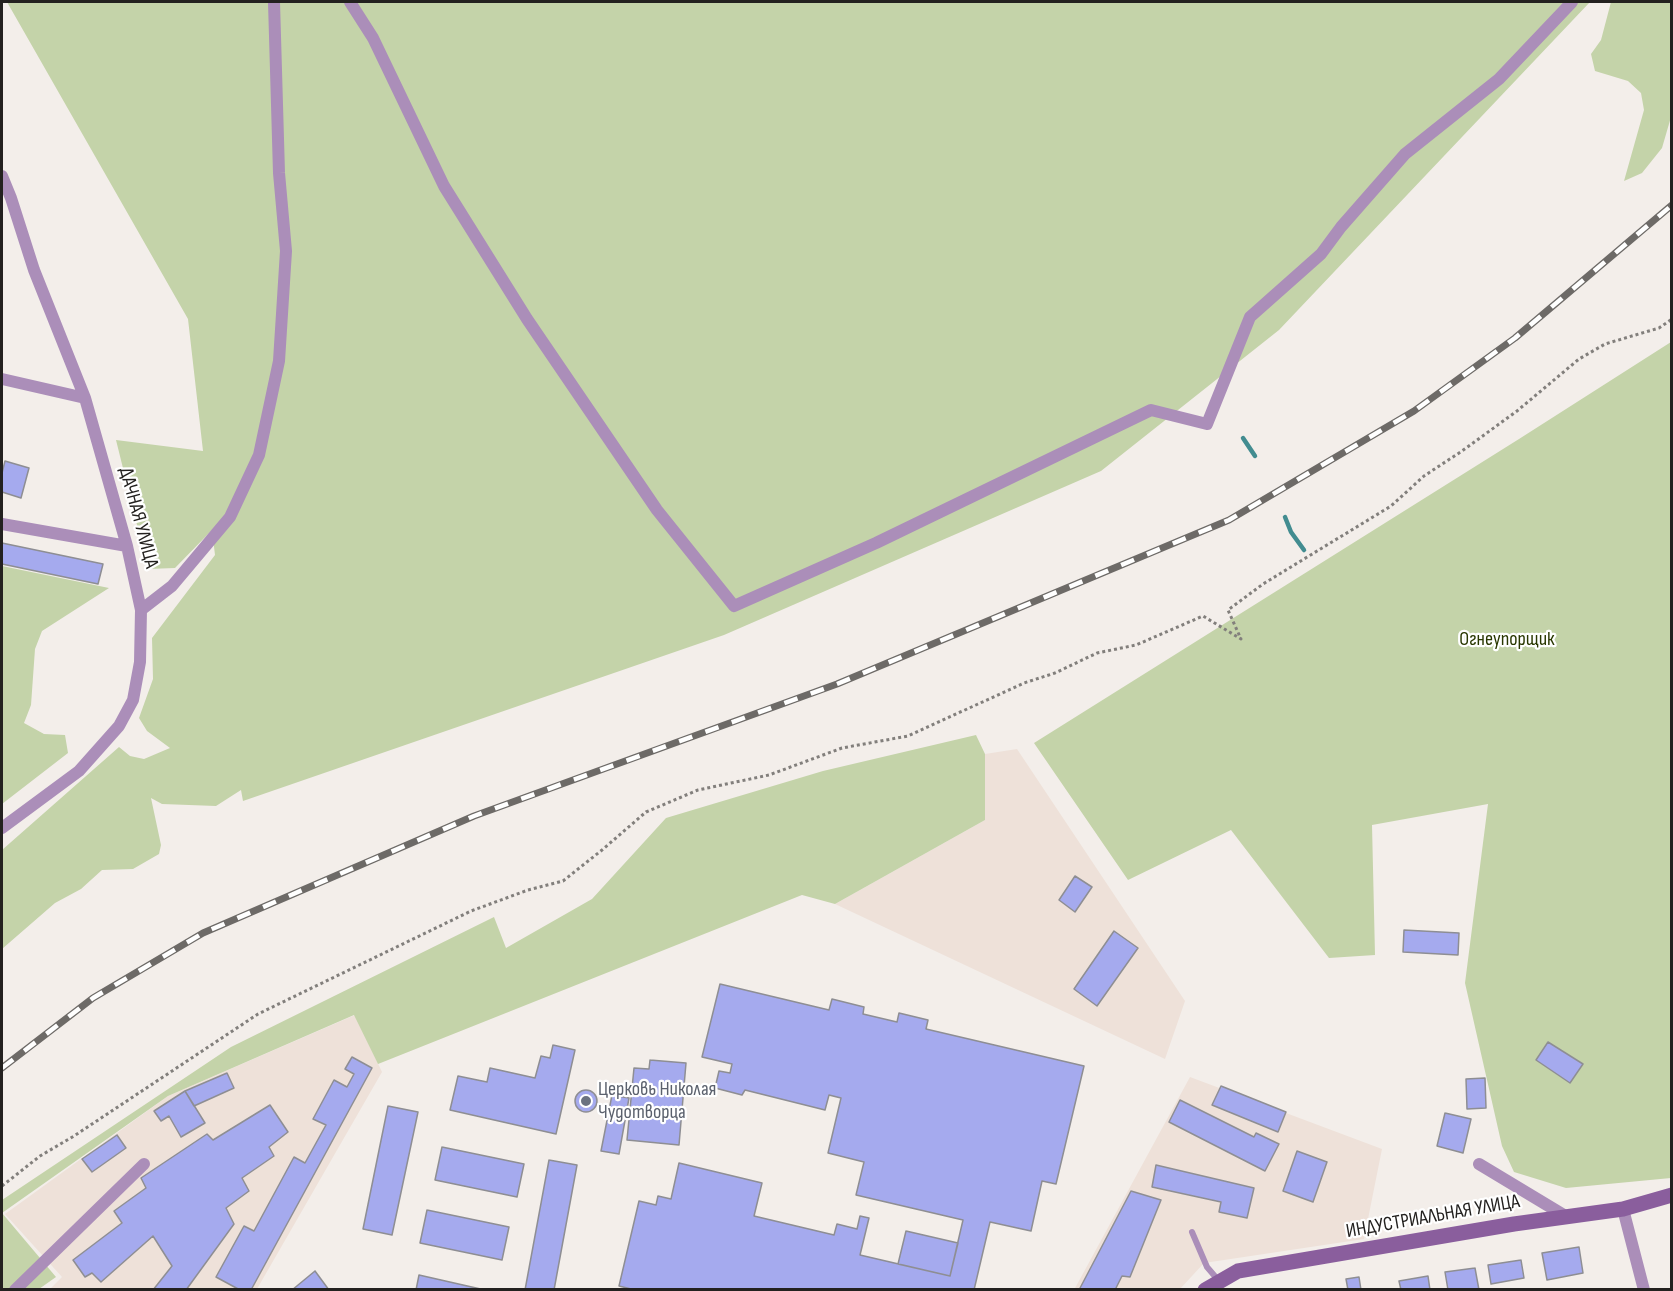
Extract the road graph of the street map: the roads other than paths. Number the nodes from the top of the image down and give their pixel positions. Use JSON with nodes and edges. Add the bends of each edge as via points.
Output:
{"nodes":[{"id":1,"x":274,"y":2,"type":"edge"},
{"id":2,"x":350,"y":2,"type":"edge"},
{"id":3,"x":1572,"y":2,"type":"edge"},
{"id":4,"x":2,"y":176,"type":"edge"},
{"id":5,"x":6,"y":196,"type":"edge"},
{"id":6,"x":2,"y":379,"type":"edge"},
{"id":7,"x":85,"y":398,"type":"junction"},
{"id":8,"x":2,"y":524,"type":"edge"},
{"id":9,"x":127,"y":546,"type":"junction"},
{"id":10,"x":141,"y":610,"type":"junction"},
{"id":11,"x":2,"y":828,"type":"edge"},
{"id":12,"x":144,"y":1164,"type":"dead end"},
{"id":13,"x":1479,"y":1164,"type":"dead end"},
{"id":14,"x":1671,"y":1195,"type":"edge"},
{"id":15,"x":1623,"y":1209,"type":"junction"},
{"id":16,"x":1568,"y":1217,"type":"junction"},
{"id":17,"x":1192,"y":1232,"type":"dead end"},
{"id":18,"x":1220,"y":1282,"type":"junction"},
{"id":19,"x":15,"y":1290,"type":"edge"},
{"id":20,"x":1205,"y":1290,"type":"edge"},
{"id":21,"x":1644,"y":1290,"type":"edge"}],
"edges":[{"from":1,"to":10,"type":"street","via":[[279,173],[286,250],[279,361],[259,455],[230,517],[172,586]]},
{"from":2,"to":3,"type":"street","via":[[373,38],[444,186],[527,319],[657,510],[734,606],[876,543],[1151,411],[1207,423],[1250,317],[1321,254],[1405,154],[1499,79]]},
{"from":4,"to":5,"type":"street","name":"ДАЧНАЯ УЛИЦА"},
{"from":5,"to":7,"type":"street","name":"ДАЧНАЯ УЛИЦА"},
{"from":6,"to":7,"type":"street"},
{"from":7,"to":9,"type":"street","name":"ДАЧНАЯ УЛИЦА"},
{"from":8,"to":9,"type":"street"},
{"from":9,"to":10,"type":"street","name":"ДАЧНАЯ УЛИЦА"},
{"from":10,"to":11,"type":"street","name":"ДАЧНАЯ УЛИЦА","via":[[140,662],[133,700],[119,726],[79,771]]},
{"from":12,"to":19,"type":"street"},
{"from":13,"to":16,"type":"street"},
{"from":14,"to":15,"type":"street","name":"ИНДУСТРИАЛЬНАЯ УЛИЦА"},
{"from":15,"to":16,"type":"street","name":"ИНДУСТРИАЛЬНАЯ УЛИЦА"},
{"from":15,"to":21,"type":"street"},
{"from":16,"to":18,"type":"street","name":"ИНДУСТРИАЛЬНАЯ УЛИЦА","via":[[1238,1271]]},
{"from":17,"to":18,"type":"lane","via":[[1207,1267]]},
{"from":18,"to":20,"type":"street","name":"ИНДУСТРИАЛЬНАЯ УЛИЦА"}]}
